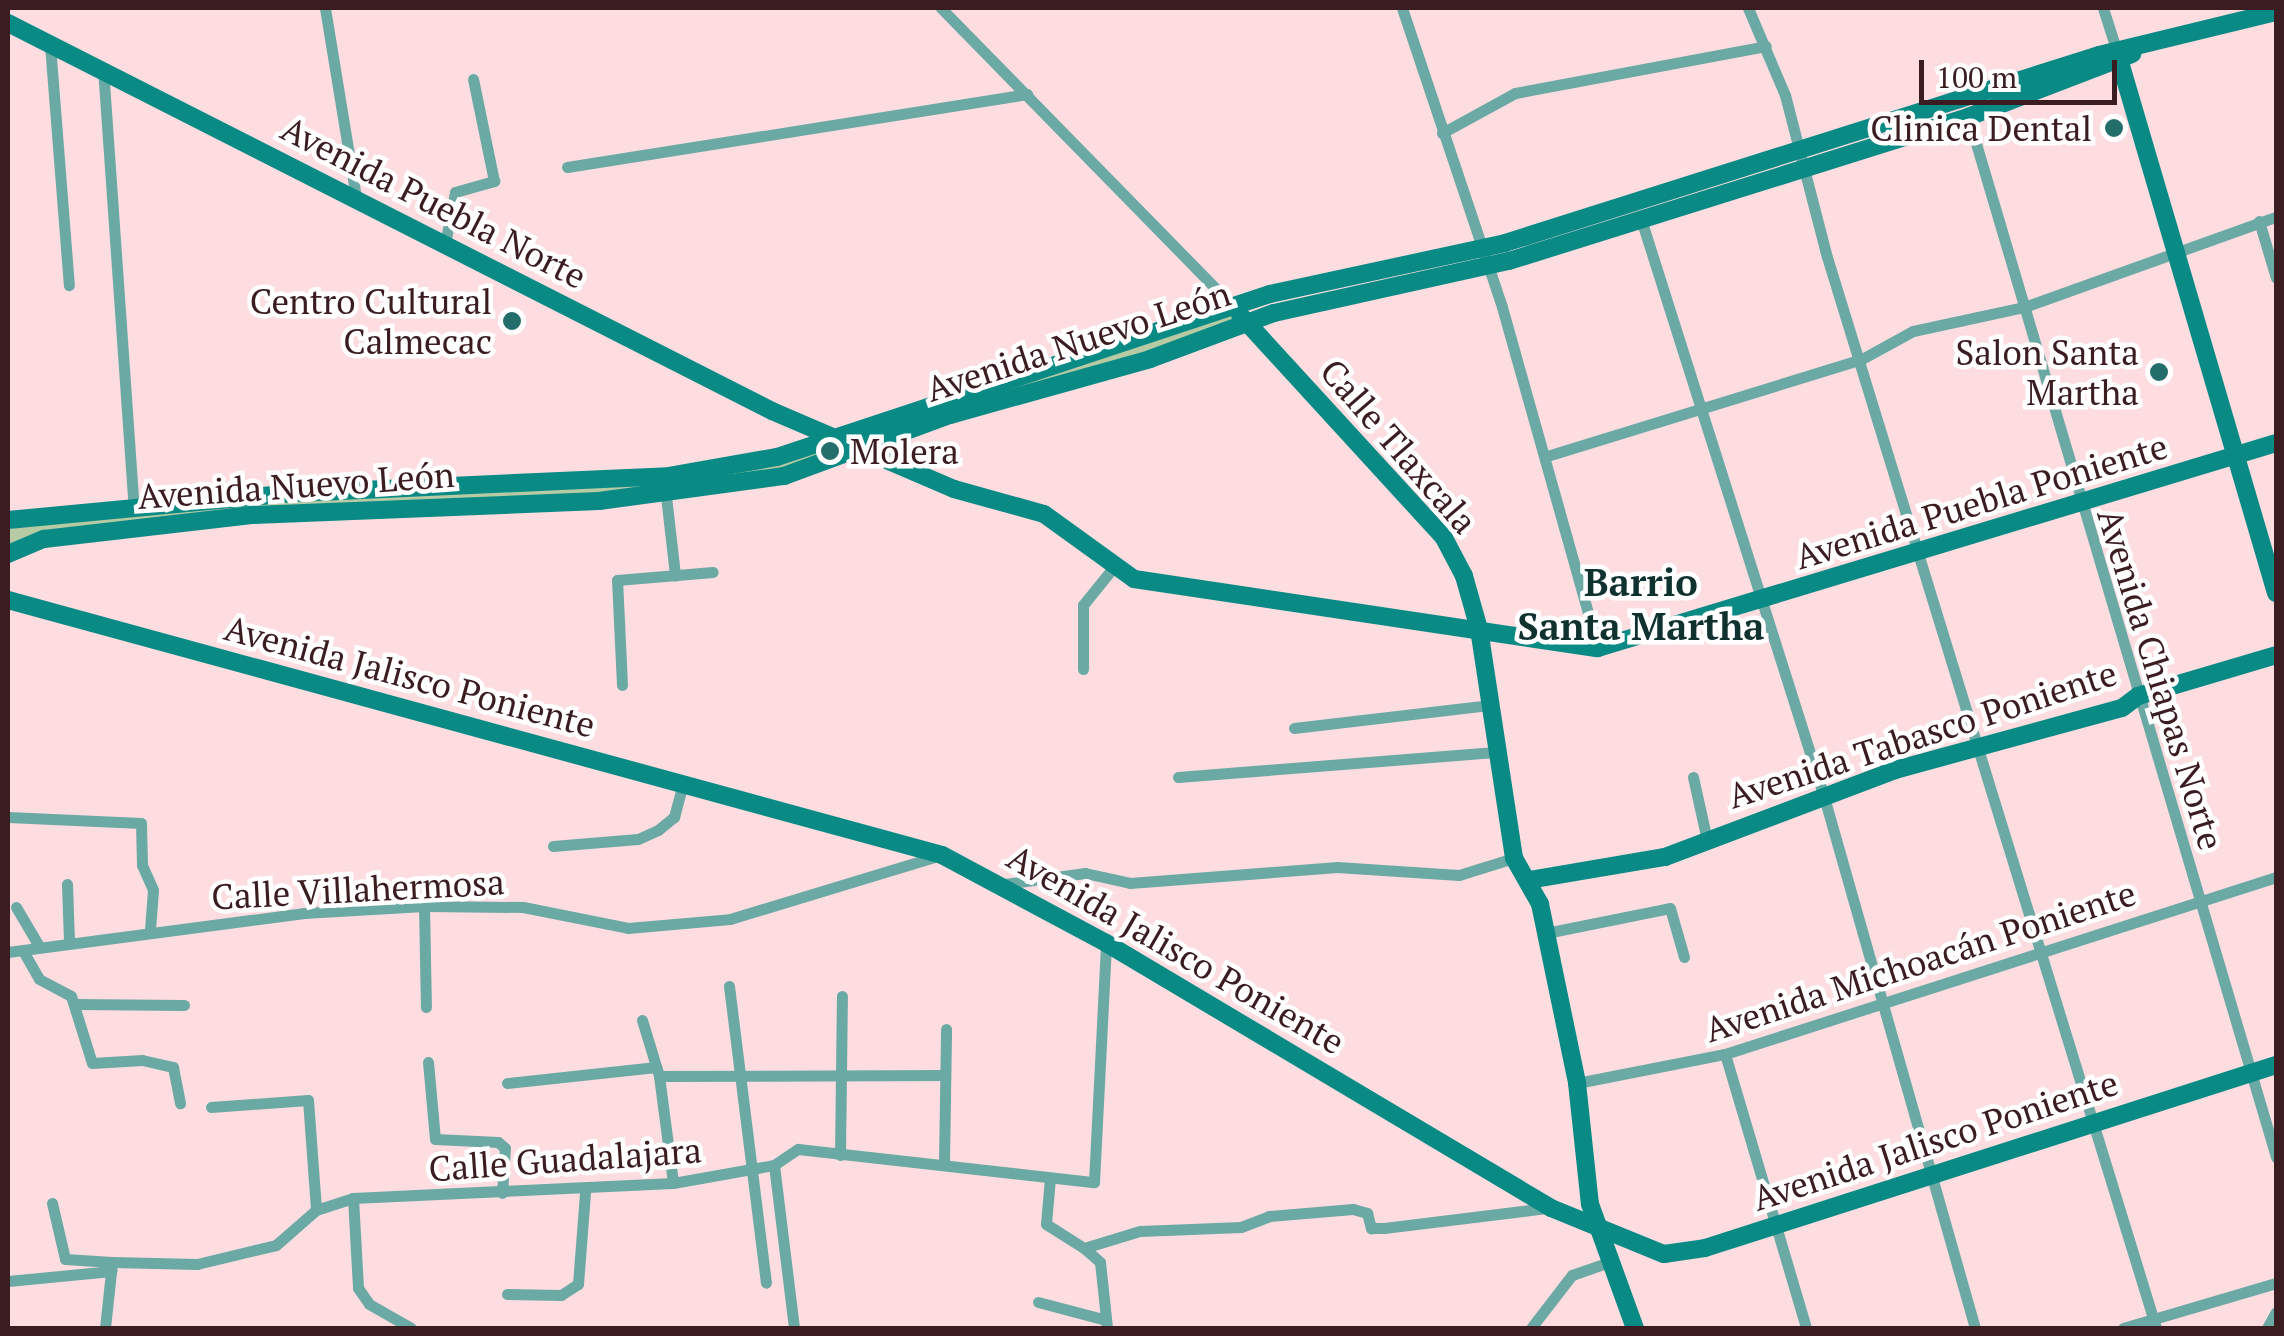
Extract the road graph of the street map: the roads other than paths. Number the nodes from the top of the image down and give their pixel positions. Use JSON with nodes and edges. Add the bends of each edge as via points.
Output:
{"nodes":[{"id":1,"x":326,"y":8,"type":"edge"},
{"id":2,"x":941,"y":8,"type":"edge"},
{"id":3,"x":1402,"y":8,"type":"edge"},
{"id":4,"x":1748,"y":8,"type":"edge"},
{"id":5,"x":2102,"y":8,"type":"edge"},
{"id":6,"x":2276,"y":13,"type":"edge"},
{"id":7,"x":8,"y":23,"type":"edge"},
{"id":8,"x":50,"y":45,"type":"junction"},
{"id":9,"x":1766,"y":46,"type":"junction"},
{"id":10,"x":2119,"y":56,"type":"junction"},
{"id":11,"x":103,"y":68,"type":"junction"},
{"id":12,"x":472,"y":80,"type":"dead end"},
{"id":13,"x":1027,"y":94,"type":"junction"},
{"id":14,"x":1966,"y":108,"type":"junction"},
{"id":15,"x":1442,"y":132,"type":"junction"},
{"id":16,"x":1801,"y":158,"type":"junction"},
{"id":17,"x":567,"y":168,"type":"dead end"},
{"id":18,"x":356,"y":198,"type":"junction"},
{"id":19,"x":1636,"y":207,"type":"junction"},
{"id":20,"x":2276,"y":217,"type":"edge"},
{"id":21,"x":2259,"y":220,"type":"junction"},
{"id":22,"x":445,"y":244,"type":"junction"},
{"id":23,"x":2176,"y":252,"type":"junction"},
{"id":24,"x":1484,"y":258,"type":"junction"},
{"id":25,"x":2276,"y":278,"type":"edge"},
{"id":26,"x":70,"y":285,"type":"dead end"},
{"id":27,"x":2024,"y":307,"type":"junction"},
{"id":28,"x":1239,"y":314,"type":"junction"},
{"id":29,"x":1860,"y":360,"type":"junction"},
{"id":30,"x":1704,"y":408,"type":"junction"},
{"id":31,"x":832,"y":439,"type":"junction"},
{"id":32,"x":2276,"y":443,"type":"edge"},
{"id":33,"x":859,"y":452,"type":"junction"},
{"id":34,"x":1547,"y":456,"type":"junction"},
{"id":35,"x":2235,"y":456,"type":"junction"},
{"id":36,"x":666,"y":496,"type":"junction"},
{"id":37,"x":2080,"y":506,"type":"junction"},
{"id":38,"x":134,"y":507,"type":"junction"},
{"id":39,"x":8,"y":520,"type":"edge"},
{"id":40,"x":8,"y":554,"type":"edge"},
{"id":41,"x":1924,"y":554,"type":"junction"},
{"id":42,"x":1112,"y":568,"type":"junction"},
{"id":43,"x":713,"y":572,"type":"dead end"},
{"id":44,"x":675,"y":575,"type":"junction"},
{"id":45,"x":2276,"y":593,"type":"edge"},
{"id":46,"x":8,"y":600,"type":"edge"},
{"id":47,"x":1763,"y":602,"type":"junction"},
{"id":48,"x":1480,"y":629,"type":"junction"},
{"id":49,"x":1598,"y":648,"type":"junction"},
{"id":50,"x":2276,"y":656,"type":"edge"},
{"id":51,"x":1083,"y":670,"type":"dead end"},
{"id":52,"x":622,"y":685,"type":"dead end"},
{"id":53,"x":2138,"y":696,"type":"junction"},
{"id":54,"x":1491,"y":705,"type":"junction"},
{"id":55,"x":1294,"y":728,"type":"dead end"},
{"id":56,"x":1979,"y":751,"type":"junction"},
{"id":57,"x":1498,"y":752,"type":"junction"},
{"id":58,"x":1693,"y":776,"type":"dead end"},
{"id":59,"x":1178,"y":777,"type":"dead end"},
{"id":60,"x":683,"y":784,"type":"junction"},
{"id":61,"x":1824,"y":798,"type":"junction"},
{"id":62,"x":8,"y":817,"type":"edge"},
{"id":63,"x":1707,"y":840,"type":"junction"},
{"id":64,"x":553,"y":846,"type":"dead end"},
{"id":65,"x":942,"y":855,"type":"junction"},
{"id":66,"x":1514,"y":858,"type":"junction"},
{"id":67,"x":2276,"y":878,"type":"edge"},
{"id":68,"x":1529,"y":880,"type":"junction"},
{"id":69,"x":67,"y":884,"type":"dead end"},
{"id":70,"x":1005,"y":884,"type":"junction"},
{"id":71,"x":2200,"y":900,"type":"junction"},
{"id":72,"x":424,"y":906,"type":"junction"},
{"id":73,"x":16,"y":907,"type":"dead end"},
{"id":74,"x":150,"y":930,"type":"junction"},
{"id":75,"x":1546,"y":933,"type":"junction"},
{"id":76,"x":68,"y":941,"type":"junction"},
{"id":77,"x":1106,"y":943,"type":"junction"},
{"id":78,"x":39,"y":946,"type":"junction"},
{"id":79,"x":2045,"y":950,"type":"junction"},
{"id":80,"x":8,"y":952,"type":"edge"},
{"id":81,"x":23,"y":952,"type":"junction"},
{"id":82,"x":1684,"y":957,"type":"dead end"},
{"id":83,"x":729,"y":986,"type":"dead end"},
{"id":84,"x":842,"y":996,"type":"dead end"},
{"id":85,"x":1884,"y":1000,"type":"junction"},
{"id":86,"x":74,"y":1004,"type":"junction"},
{"id":87,"x":184,"y":1005,"type":"dead end"},
{"id":88,"x":426,"y":1007,"type":"dead end"},
{"id":89,"x":642,"y":1020,"type":"dead end"},
{"id":90,"x":946,"y":1028,"type":"dead end"},
{"id":91,"x":1725,"y":1054,"type":"junction"},
{"id":92,"x":428,"y":1062,"type":"dead end"},
{"id":93,"x":2276,"y":1065,"type":"edge"},
{"id":94,"x":658,"y":1071,"type":"junction"},
{"id":95,"x":841,"y":1072,"type":"junction"},
{"id":96,"x":2252,"y":1072,"type":"junction"},
{"id":97,"x":738,"y":1074,"type":"junction"},
{"id":98,"x":945,"y":1074,"type":"junction"},
{"id":99,"x":507,"y":1083,"type":"dead end"},
{"id":100,"x":1577,"y":1083,"type":"junction"},
{"id":101,"x":180,"y":1104,"type":"dead end"},
{"id":102,"x":211,"y":1107,"type":"dead end"},
{"id":103,"x":2094,"y":1124,"type":"junction"},
{"id":104,"x":840,"y":1155,"type":"junction"},
{"id":105,"x":2276,"y":1158,"type":"edge"},
{"id":106,"x":944,"y":1162,"type":"junction"},
{"id":107,"x":774,"y":1165,"type":"junction"},
{"id":108,"x":752,"y":1171,"type":"junction"},
{"id":109,"x":1933,"y":1175,"type":"junction"},
{"id":110,"x":1050,"y":1178,"type":"junction"},
{"id":111,"x":673,"y":1183,"type":"junction"},
{"id":112,"x":586,"y":1192,"type":"junction"},
{"id":113,"x":502,"y":1193,"type":"junction"},
{"id":114,"x":353,"y":1198,"type":"junction"},
{"id":115,"x":52,"y":1203,"type":"dead end"},
{"id":116,"x":1551,"y":1208,"type":"junction"},
{"id":117,"x":316,"y":1210,"type":"junction"},
{"id":118,"x":1778,"y":1223,"type":"junction"},
{"id":119,"x":1598,"y":1229,"type":"junction"},
{"id":120,"x":1084,"y":1248,"type":"junction"},
{"id":121,"x":1612,"y":1261,"type":"junction"},
{"id":122,"x":112,"y":1267,"type":"junction"},
{"id":123,"x":8,"y":1281,"type":"edge"},
{"id":124,"x":766,"y":1283,"type":"dead end"},
{"id":125,"x":2276,"y":1283,"type":"edge"},
{"id":126,"x":507,"y":1294,"type":"dead end"},
{"id":127,"x":1038,"y":1302,"type":"dead end"},
{"id":128,"x":2276,"y":1312,"type":"edge"},
{"id":129,"x":2155,"y":1323,"type":"edge"},
{"id":130,"x":1107,"y":1324,"type":"edge"},
{"id":131,"x":105,"y":1328,"type":"edge"},
{"id":132,"x":412,"y":1328,"type":"edge"},
{"id":133,"x":794,"y":1328,"type":"edge"},
{"id":134,"x":1531,"y":1328,"type":"edge"},
{"id":135,"x":1635,"y":1328,"type":"edge"},
{"id":136,"x":1806,"y":1328,"type":"edge"},
{"id":137,"x":1975,"y":1328,"type":"edge"},
{"id":138,"x":2123,"y":1328,"type":"edge"},
{"id":139,"x":2267,"y":1328,"type":"edge"}],
"edges":[{"from":1,"to":18,"type":"street"},
{"from":2,"to":13,"type":"street","name":"Calle Tlaxcala"},
{"from":3,"to":15,"type":"street"},
{"from":4,"to":9,"type":"street"},
{"from":5,"to":10,"type":"street"},
{"from":6,"to":10,"type":"street","name":"Avenida Nuevo León"},
{"from":7,"to":8,"type":"street","name":"Avenida Puebla Norte"},
{"from":8,"to":11,"type":"street","name":"Avenida Puebla Norte"},
{"from":8,"to":26,"type":"street"},
{"from":9,"to":15,"type":"street","via":[[1515,93]]},
{"from":9,"to":16,"type":"street"},
{"from":10,"to":14,"type":"street","name":"Avenida Nuevo León"},
{"from":10,"to":23,"type":"street"},
{"from":11,"to":18,"type":"street","name":"Avenida Puebla Norte"},
{"from":11,"to":38,"type":"street"},
{"from":12,"to":22,"type":"street","via":[[494,181],[455,192]]},
{"from":13,"to":17,"type":"street"},
{"from":13,"to":28,"type":"street","name":"Calle Tlaxcala"},
{"from":14,"to":16,"type":"street","name":"Avenida Nuevo León"},
{"from":14,"to":27,"type":"street","name":"Avenida Chiapas Norte"},
{"from":15,"to":24,"type":"street"},
{"from":16,"to":19,"type":"street","name":"Avenida Nuevo León"},
{"from":16,"to":29,"type":"street"},
{"from":18,"to":22,"type":"street","name":"Avenida Puebla Norte"},
{"from":19,"to":24,"type":"street","name":"Avenida Nuevo León"},
{"from":19,"to":30,"type":"street"},
{"from":20,"to":21,"type":"street"},
{"from":21,"to":23,"type":"street"},
{"from":21,"to":25,"type":"street"},
{"from":22,"to":31,"type":"street","name":"Avenida Puebla Norte"},
{"from":23,"to":27,"type":"street"},
{"from":23,"to":35,"type":"street"},
{"from":24,"to":28,"type":"street","name":"Avenida Nuevo León"},
{"from":24,"to":34,"type":"street"},
{"from":27,"to":29,"type":"street","via":[[1912,331]]},
{"from":27,"to":37,"type":"street","name":"Avenida Chiapas Norte"},
{"from":28,"to":31,"type":"street","name":"Avenida Nuevo León"},
{"from":28,"to":33,"type":"street","name":"Avenida Nuevo León","via":[[1150,359],[1012,395]]},
{"from":28,"to":48,"type":"street","name":"Calle Tlaxcala","via":[[1444,538]]},
{"from":29,"to":30,"type":"street"},
{"from":29,"to":41,"type":"street"},
{"from":30,"to":34,"type":"street"},
{"from":30,"to":47,"type":"street"},
{"from":31,"to":33,"type":"street","name":"Avenida Puebla Poniente"},
{"from":31,"to":38,"type":"street","name":"Avenida Nuevo León","via":[[668,476]]},
{"from":32,"to":35,"type":"street","name":"Avenida Puebla Poniente"},
{"from":33,"to":36,"type":"street","name":"Avenida Nuevo León","via":[[784,476]]},
{"from":33,"to":42,"type":"street","name":"Avenida Puebla Poniente","via":[[1044,514]]},
{"from":34,"to":49,"type":"street"},
{"from":35,"to":37,"type":"street","name":"Avenida Puebla Poniente"},
{"from":35,"to":45,"type":"street"},
{"from":36,"to":40,"type":"street","name":"Avenida Nuevo León","via":[[252,515],[60,536]]},
{"from":36,"to":44,"type":"street"},
{"from":37,"to":41,"type":"street","name":"Avenida Puebla Poniente"},
{"from":37,"to":53,"type":"street","name":"Avenida Chiapas Norte"},
{"from":38,"to":39,"type":"street","name":"Avenida Nuevo León"},
{"from":41,"to":47,"type":"street","name":"Avenida Puebla Poniente"},
{"from":41,"to":56,"type":"street"},
{"from":42,"to":48,"type":"street","name":"Avenida Puebla Poniente","via":[[1134,579]]},
{"from":42,"to":51,"type":"street","via":[[1083,605]]},
{"from":43,"to":44,"type":"street"},
{"from":44,"to":52,"type":"street","via":[[617,580]]},
{"from":46,"to":60,"type":"street","name":"Avenida Jalisco Poniente"},
{"from":47,"to":49,"type":"street","name":"Avenida Puebla Poniente"},
{"from":47,"to":61,"type":"street"},
{"from":48,"to":49,"type":"street","name":"Avenida Puebla Poniente"},
{"from":48,"to":54,"type":"street","name":"Calle Tlaxcala"},
{"from":50,"to":53,"type":"street","name":"Avenida Tabasco Poniente"},
{"from":53,"to":56,"type":"street","name":"Avenida Tabasco Poniente","via":[[2122,708]]},
{"from":53,"to":71,"type":"street","name":"Avenida Chiapas Norte"},
{"from":54,"to":55,"type":"street"},
{"from":54,"to":57,"type":"street","name":"Calle Tlaxcala"},
{"from":56,"to":61,"type":"street","name":"Avenida Tabasco Poniente","via":[[1895,770]]},
{"from":56,"to":79,"type":"street"},
{"from":57,"to":59,"type":"street"},
{"from":57,"to":66,"type":"street","name":"Calle Tlaxcala"},
{"from":58,"to":63,"type":"street"},
{"from":60,"to":64,"type":"street","via":[[674,817],[658,830]]},
{"from":60,"to":65,"type":"street","name":"Avenida Jalisco Poniente"},
{"from":61,"to":63,"type":"street","name":"Avenida Tabasco Poniente"},
{"from":61,"to":85,"type":"street"},
{"from":62,"to":74,"type":"street","via":[[141,824],[142,865],[153,890]]},
{"from":63,"to":68,"type":"street","name":"Avenida Tabasco Poniente","via":[[1626,866]]},
{"from":65,"to":70,"type":"street","name":"Avenida Jalisco Poniente"},
{"from":65,"to":72,"type":"street","name":"Calle Villahermosa","via":[[730,919],[628,928],[523,907]]},
{"from":66,"to":68,"type":"street","name":"Calle Tlaxcala"},
{"from":66,"to":70,"type":"street","via":[[1459,875],[1336,867],[1130,883],[1085,873]]},
{"from":67,"to":71,"type":"street","name":"Avenida Michoacán Poniente"},
{"from":68,"to":75,"type":"street","name":"Calle Tlaxcala"},
{"from":69,"to":76,"type":"street"},
{"from":70,"to":77,"type":"street","name":"Avenida Jalisco Poniente"},
{"from":71,"to":79,"type":"street","name":"Avenida Michoacán Poniente"},
{"from":71,"to":96,"type":"street","name":"Avenida Chiapas Norte"},
{"from":72,"to":74,"type":"street","name":"Calle Villahermosa"},
{"from":72,"to":88,"type":"street"},
{"from":73,"to":78,"type":"street"},
{"from":74,"to":76,"type":"street","name":"Calle Villahermosa"},
{"from":75,"to":82,"type":"street","via":[[1670,908]]},
{"from":75,"to":100,"type":"street","name":"Calle Tlaxcala"},
{"from":76,"to":78,"type":"street","name":"Calle Villahermosa"},
{"from":77,"to":110,"type":"street","name":"Calle Guadalajara","via":[[1098,1176],[1088,1185]]},
{"from":77,"to":116,"type":"street","name":"Avenida Jalisco Poniente"},
{"from":78,"to":81,"type":"street","name":"Calle Villahermosa"},
{"from":79,"to":85,"type":"street","name":"Avenida Michoacán Poniente"},
{"from":79,"to":103,"type":"street"},
{"from":80,"to":81,"type":"street","name":"Calle Villahermosa"},
{"from":81,"to":86,"type":"street","via":[[38,979],[67,991]]},
{"from":83,"to":97,"type":"street"},
{"from":84,"to":95,"type":"street"},
{"from":85,"to":91,"type":"street","name":"Avenida Michoacán Poniente"},
{"from":85,"to":109,"type":"street"},
{"from":86,"to":87,"type":"street"},
{"from":86,"to":101,"type":"street","via":[[92,1063],[142,1060],[172,1067]]},
{"from":89,"to":94,"type":"street"},
{"from":90,"to":98,"type":"street"},
{"from":91,"to":100,"type":"street","name":"Avenida Michoacán Poniente"},
{"from":91,"to":118,"type":"street"},
{"from":92,"to":113,"type":"street","via":[[435,1138],[505,1148]]},
{"from":93,"to":96,"type":"street","name":"Avenida Jalisco Poniente"},
{"from":94,"to":97,"type":"street"},
{"from":94,"to":99,"type":"street"},
{"from":94,"to":111,"type":"street"},
{"from":95,"to":97,"type":"street"},
{"from":95,"to":98,"type":"street"},
{"from":95,"to":104,"type":"street"},
{"from":96,"to":103,"type":"street","name":"Avenida Jalisco Poniente"},
{"from":96,"to":105,"type":"street","name":"Avenida Chiapas Norte"},
{"from":97,"to":108,"type":"street"},
{"from":98,"to":106,"type":"street"},
{"from":100,"to":119,"type":"street","name":"Calle Tlaxcala"},
{"from":102,"to":117,"type":"street","via":[[308,1100]]},
{"from":103,"to":109,"type":"street","name":"Avenida Jalisco Poniente"},
{"from":103,"to":129,"type":"street"},
{"from":104,"to":106,"type":"street","name":"Calle Guadalajara"},
{"from":104,"to":107,"type":"street","name":"Calle Guadalajara","via":[[798,1149]]},
{"from":106,"to":110,"type":"street","name":"Calle Guadalajara"},
{"from":107,"to":108,"type":"street","name":"Calle Guadalajara"},
{"from":107,"to":133,"type":"street"},
{"from":108,"to":111,"type":"street","name":"Calle Guadalajara"},
{"from":108,"to":124,"type":"street"},
{"from":109,"to":118,"type":"street","name":"Avenida Jalisco Poniente"},
{"from":109,"to":137,"type":"street"},
{"from":110,"to":120,"type":"street","via":[[1046,1224]]},
{"from":111,"to":112,"type":"street","name":"Calle Guadalajara"},
{"from":112,"to":113,"type":"street","name":"Calle Guadalajara"},
{"from":112,"to":126,"type":"street","via":[[578,1284],[561,1295]]},
{"from":113,"to":114,"type":"street","name":"Calle Guadalajara"},
{"from":114,"to":117,"type":"street","name":"Calle Guadalajara"},
{"from":114,"to":132,"type":"street","via":[[355,1270],[368,1304]]},
{"from":115,"to":122,"type":"street","via":[[65,1259]]},
{"from":116,"to":119,"type":"street","name":"Avenida Jalisco Poniente"},
{"from":116,"to":120,"type":"street","via":[[1384,1228],[1371,1228],[1362,1208],[1286,1214],[1241,1227],[1140,1230]]},
{"from":117,"to":122,"type":"street","name":"Calle Guadalajara","via":[[276,1245],[197,1264]]},
{"from":118,"to":119,"type":"street","name":"Avenida Jalisco Poniente","via":[[1664,1254]]},
{"from":118,"to":136,"type":"street"},
{"from":119,"to":121,"type":"street","name":"Calle Tlaxcala"},
{"from":120,"to":130,"type":"street","via":[[1100,1262]]},
{"from":121,"to":134,"type":"street","via":[[1572,1275]]},
{"from":121,"to":135,"type":"street","name":"Calle Tlaxcala"},
{"from":122,"to":123,"type":"street"},
{"from":122,"to":131,"type":"street"},
{"from":125,"to":129,"type":"street"},
{"from":127,"to":130,"type":"street"},
{"from":128,"to":139,"type":"street"},
{"from":129,"to":138,"type":"street"}]}
